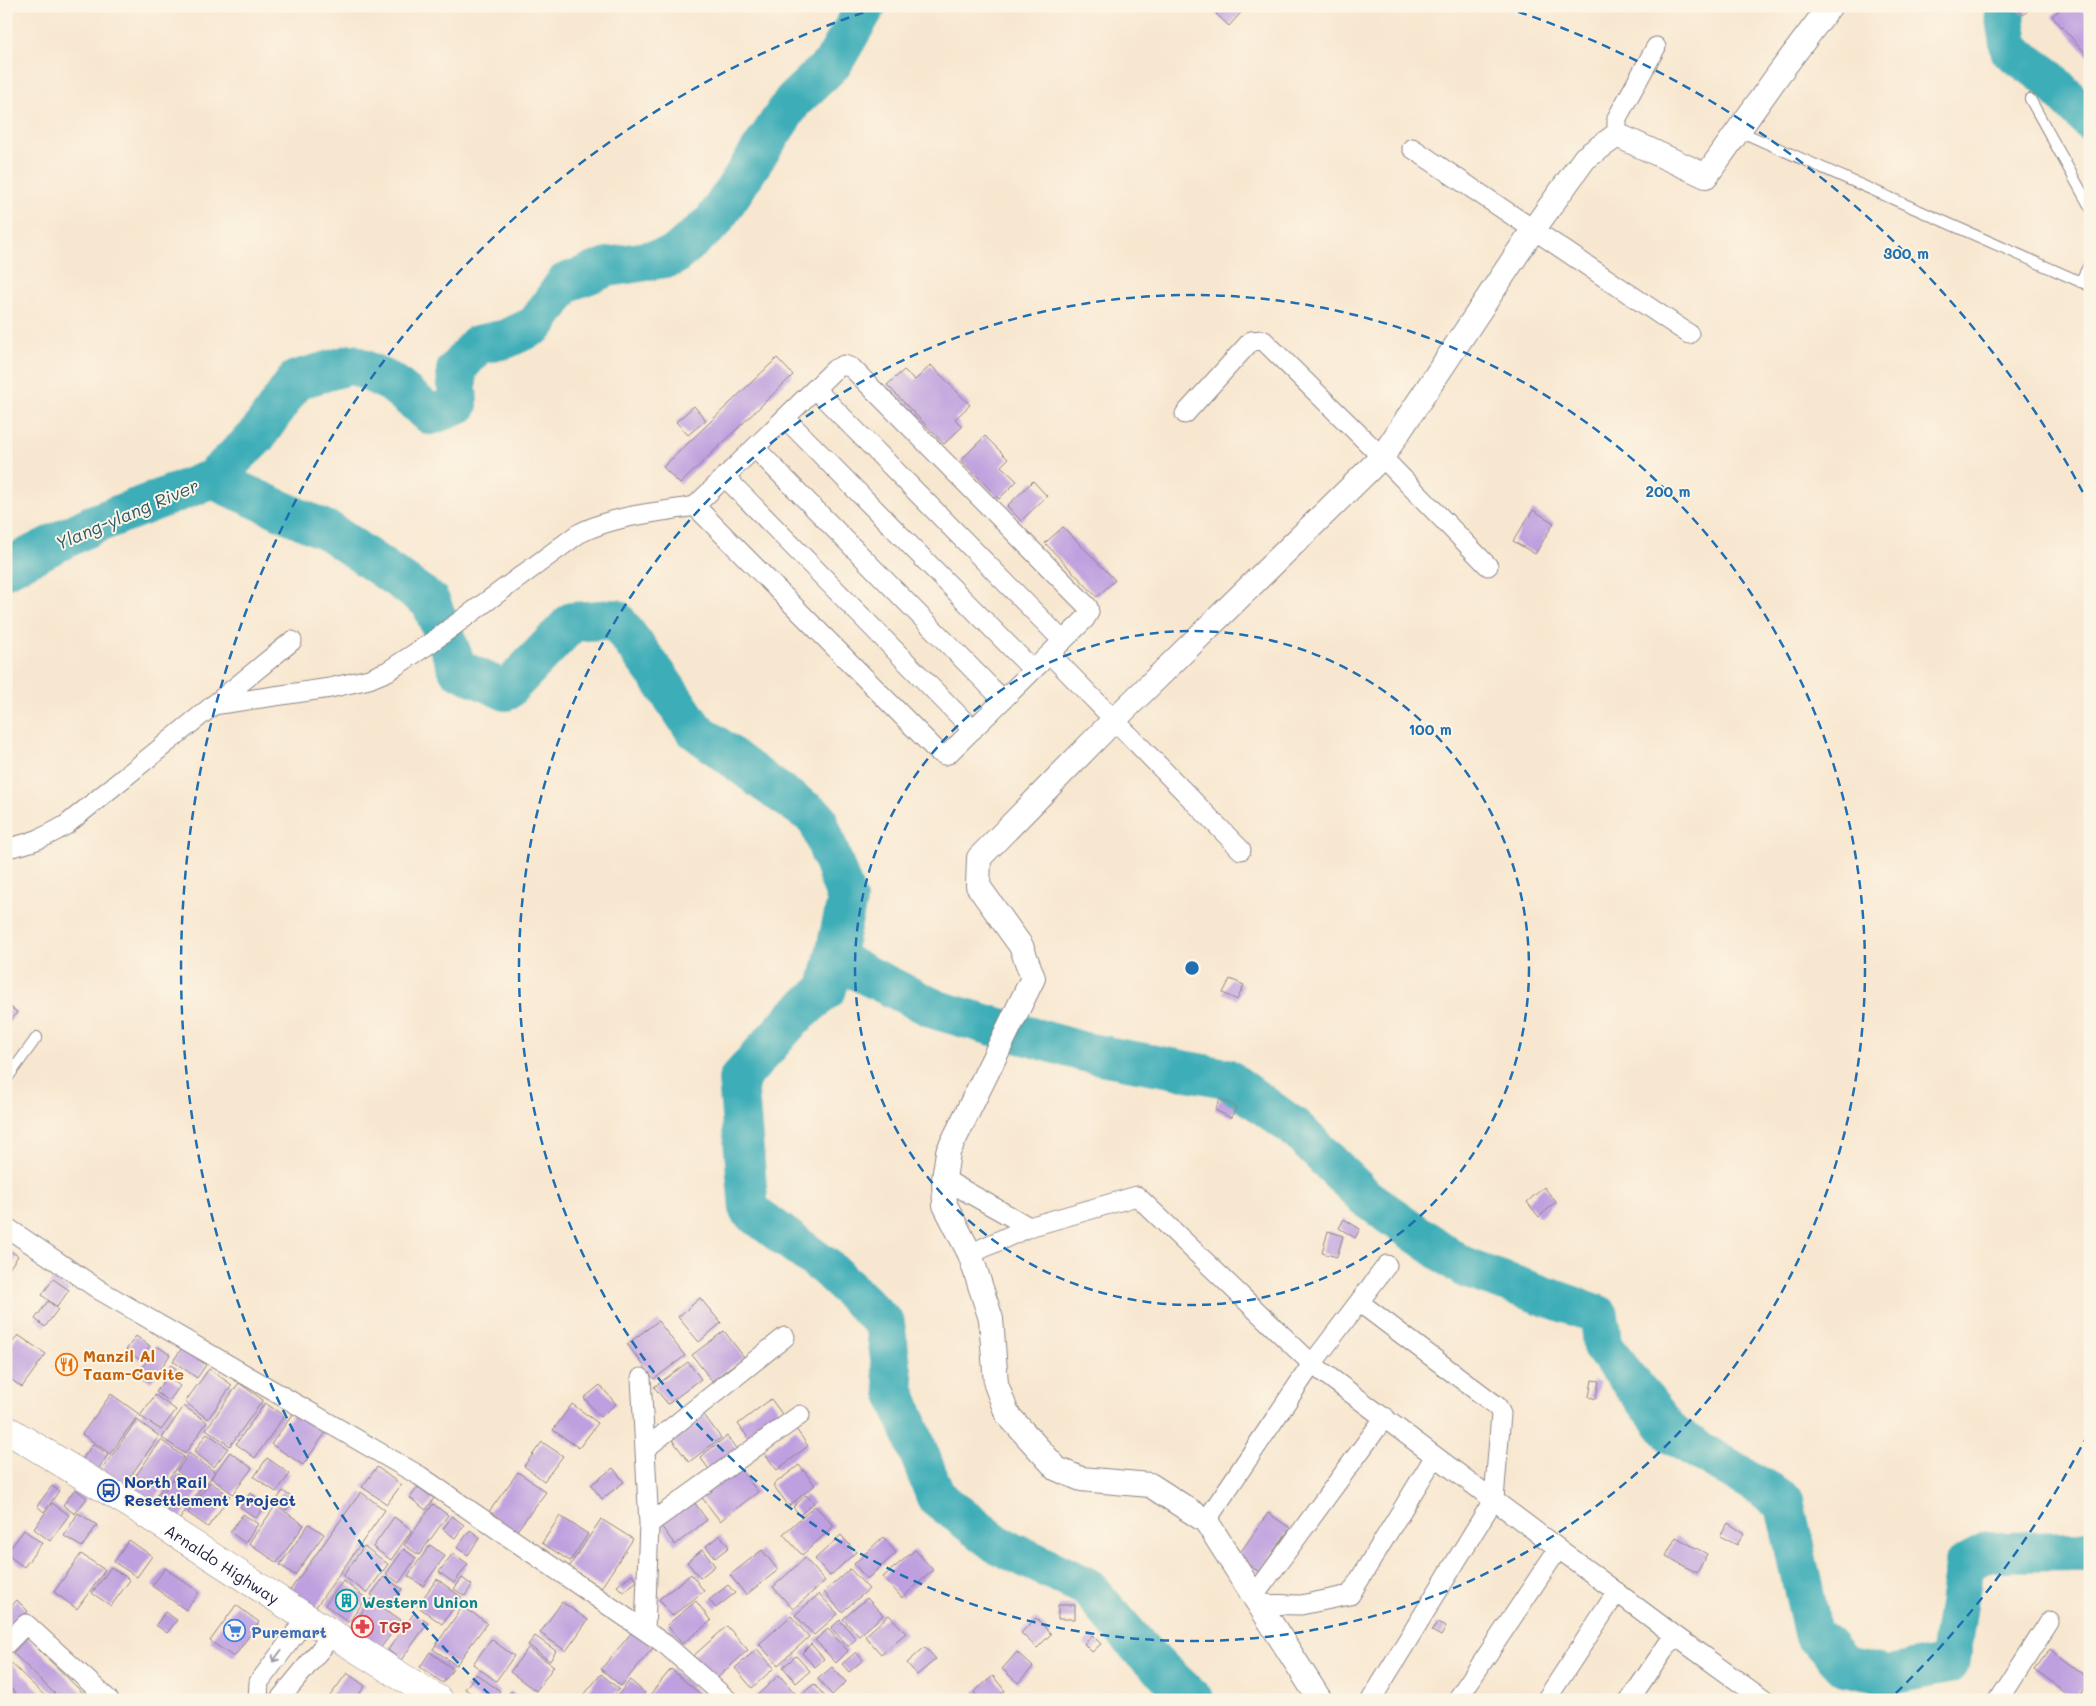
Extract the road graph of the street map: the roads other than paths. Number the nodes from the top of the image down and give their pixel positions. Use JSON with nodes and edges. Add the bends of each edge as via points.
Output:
{"nodes":[{"id":1,"x":1830,"y":6,"type":"edge"},
{"id":2,"x":1656,"y":47,"type":"dead end"},
{"id":3,"x":2030,"y":99,"type":"dead end"},
{"id":4,"x":1738,"y":131,"type":"junction"},
{"id":5,"x":1617,"y":135,"type":"junction"},
{"id":6,"x":1412,"y":148,"type":"dead end"},
{"id":7,"x":2090,"y":207,"type":"edge"},
{"id":8,"x":1533,"y":230,"type":"junction"},
{"id":9,"x":2090,"y":263,"type":"edge"},
{"id":10,"x":2085,"y":284,"type":"edge"},
{"id":11,"x":1689,"y":334,"type":"dead end"},
{"id":12,"x":815,"y":389,"type":"junction"},
{"id":13,"x":1185,"y":414,"type":"dead end"},
{"id":14,"x":785,"y":418,"type":"junction"},
{"id":15,"x":755,"y":448,"type":"junction"},
{"id":16,"x":1382,"y":457,"type":"junction"},
{"id":17,"x":725,"y":477,"type":"junction"},
{"id":18,"x":696,"y":506,"type":"junction"},
{"id":19,"x":1488,"y":566,"type":"dead end"},
{"id":20,"x":292,"y":641,"type":"dead end"},
{"id":21,"x":1057,"y":648,"type":"junction"},
{"id":22,"x":1033,"y":670,"type":"junction"},
{"id":23,"x":1003,"y":700,"type":"junction"},
{"id":24,"x":213,"y":705,"type":"junction"},
{"id":25,"x":1115,"y":719,"type":"junction"},
{"id":26,"x":973,"y":730,"type":"junction"},
{"id":27,"x":6,"y":848,"type":"edge"},
{"id":28,"x":1241,"y":850,"type":"dead end"},
{"id":29,"x":37,"y":1037,"type":"dead end"},
{"id":30,"x":6,"y":1080,"type":"edge"},
{"id":31,"x":944,"y":1179,"type":"junction"},
{"id":32,"x":6,"y":1227,"type":"edge"},
{"id":33,"x":1029,"y":1227,"type":"junction"},
{"id":34,"x":970,"y":1254,"type":"junction"},
{"id":35,"x":1387,"y":1264,"type":"dead end"},
{"id":36,"x":1359,"y":1302,"type":"junction"},
{"id":37,"x":785,"y":1337,"type":"dead end"},
{"id":38,"x":1312,"y":1364,"type":"junction"},
{"id":39,"x":641,"y":1378,"type":"dead end"},
{"id":40,"x":800,"y":1415,"type":"dead end"},
{"id":41,"x":1385,"y":1417,"type":"junction"},
{"id":42,"x":6,"y":1428,"type":"edge"},
{"id":43,"x":645,"y":1449,"type":"junction"},
{"id":44,"x":1435,"y":1456,"type":"junction"},
{"id":45,"x":1494,"y":1499,"type":"junction"},
{"id":46,"x":1206,"y":1521,"type":"junction"},
{"id":47,"x":649,"y":1524,"type":"junction"},
{"id":48,"x":1558,"y":1548,"type":"junction"},
{"id":49,"x":1617,"y":1592,"type":"junction"},
{"id":50,"x":1256,"y":1600,"type":"junction"},
{"id":51,"x":307,"y":1618,"type":"junction"},
{"id":52,"x":2049,"y":1622,"type":"dead end"},
{"id":53,"x":645,"y":1630,"type":"junction"},
{"id":54,"x":334,"y":1633,"type":"junction"},
{"id":55,"x":1674,"y":1635,"type":"junction"},
{"id":56,"x":6,"y":1644,"type":"edge"},
{"id":57,"x":1752,"y":1696,"type":"edge"},
{"id":58,"x":109,"y":1700,"type":"edge"},
{"id":59,"x":258,"y":1700,"type":"edge"},
{"id":60,"x":279,"y":1700,"type":"edge"},
{"id":61,"x":439,"y":1700,"type":"edge"},
{"id":62,"x":728,"y":1700,"type":"edge"},
{"id":63,"x":1320,"y":1700,"type":"edge"},
{"id":64,"x":1372,"y":1700,"type":"edge"},
{"id":65,"x":1457,"y":1700,"type":"edge"},
{"id":66,"x":1546,"y":1700,"type":"edge"},
{"id":67,"x":1630,"y":1700,"type":"edge"},
{"id":68,"x":1999,"y":1700,"type":"edge"}],
"edges":[{"from":1,"to":4,"type":"street"},
{"from":2,"to":5,"type":"street","via":[[1617,118]]},
{"from":3,"to":7,"type":"lane"},
{"from":4,"to":5,"type":"street","via":[[1706,176]]},
{"from":4,"to":10,"type":"lane"},
{"from":5,"to":8,"type":"street","via":[[1585,158]]},
{"from":6,"to":8,"type":"street"},
{"from":8,"to":11,"type":"street"},
{"from":8,"to":16,"type":"street"},
{"from":9,"to":10,"type":"lane"},
{"from":12,"to":14,"type":"street"},
{"from":12,"to":21,"type":"street"},
{"from":12,"to":21,"type":"street","via":[[839,366],[852,368],[1088,607],[1088,616]]},
{"from":13,"to":16,"type":"street","via":[[1251,341],[1263,340]]},
{"from":14,"to":15,"type":"street"},
{"from":14,"to":22,"type":"street"},
{"from":15,"to":17,"type":"street"},
{"from":15,"to":23,"type":"street"},
{"from":16,"to":19,"type":"street"},
{"from":16,"to":25,"type":"street"},
{"from":17,"to":18,"type":"street"},
{"from":17,"to":26,"type":"street"},
{"from":18,"to":24,"type":"street","via":[[596,525],[561,544],[450,629],[388,671],[351,684]]},
{"from":18,"to":26,"type":"street","via":[[940,753],[951,752]]},
{"from":20,"to":24,"type":"street"},
{"from":21,"to":22,"type":"street"},
{"from":21,"to":25,"type":"street"},
{"from":22,"to":23,"type":"street"},
{"from":23,"to":26,"type":"street"},
{"from":24,"to":27,"type":"street","via":[[66,825],[44,838]]},
{"from":25,"to":28,"type":"street"},
{"from":25,"to":31,"type":"street","via":[[979,858],[978,886],[1021,946],[1033,978],[948,1152]]},
{"from":29,"to":30,"type":"lane"},
{"from":31,"to":33,"type":"street"},
{"from":31,"to":34,"type":"street","via":[[944,1205]]},
{"from":32,"to":53,"type":"street","via":[[101,1291],[420,1476]]},
{"from":33,"to":34,"type":"street"},
{"from":33,"to":38,"type":"street","via":[[1137,1196]]},
{"from":34,"to":46,"type":"street","via":[[991,1319],[996,1384],[1007,1414],[1057,1469],[1080,1479],[1150,1485]]},
{"from":35,"to":36,"type":"street"},
{"from":36,"to":38,"type":"street"},
{"from":36,"to":45,"type":"street","via":[[1500,1410]]},
{"from":37,"to":43,"type":"street"},
{"from":38,"to":41,"type":"street"},
{"from":38,"to":46,"type":"street"},
{"from":39,"to":43,"type":"street"},
{"from":40,"to":47,"type":"street"},
{"from":41,"to":44,"type":"street"},
{"from":41,"to":50,"type":"street"},
{"from":42,"to":51,"type":"main road","name":"Arnaldo Highway","via":[[136,1506]]},
{"from":43,"to":47,"type":"street"},
{"from":44,"to":45,"type":"street"},
{"from":44,"to":50,"type":"street","via":[[1350,1595],[1301,1605]]},
{"from":45,"to":48,"type":"street"},
{"from":45,"to":64,"type":"street"},
{"from":46,"to":50,"type":"street"},
{"from":47,"to":53,"type":"street"},
{"from":48,"to":49,"type":"street"},
{"from":48,"to":65,"type":"street"},
{"from":49,"to":55,"type":"street"},
{"from":49,"to":66,"type":"street"},
{"from":50,"to":63,"type":"street"},
{"from":51,"to":54,"type":"main road","name":"Arnaldo Highway"},
{"from":51,"to":59,"type":"street","one_way":true,"via":[[259,1682]]},
{"from":52,"to":68,"type":"street"},
{"from":53,"to":62,"type":"street"},
{"from":54,"to":60,"type":"street"},
{"from":54,"to":61,"type":"main road","name":"Arnaldo Highway"},
{"from":55,"to":57,"type":"street"},
{"from":55,"to":67,"type":"street"},
{"from":56,"to":58,"type":"street","via":[[26,1624]]}]}
